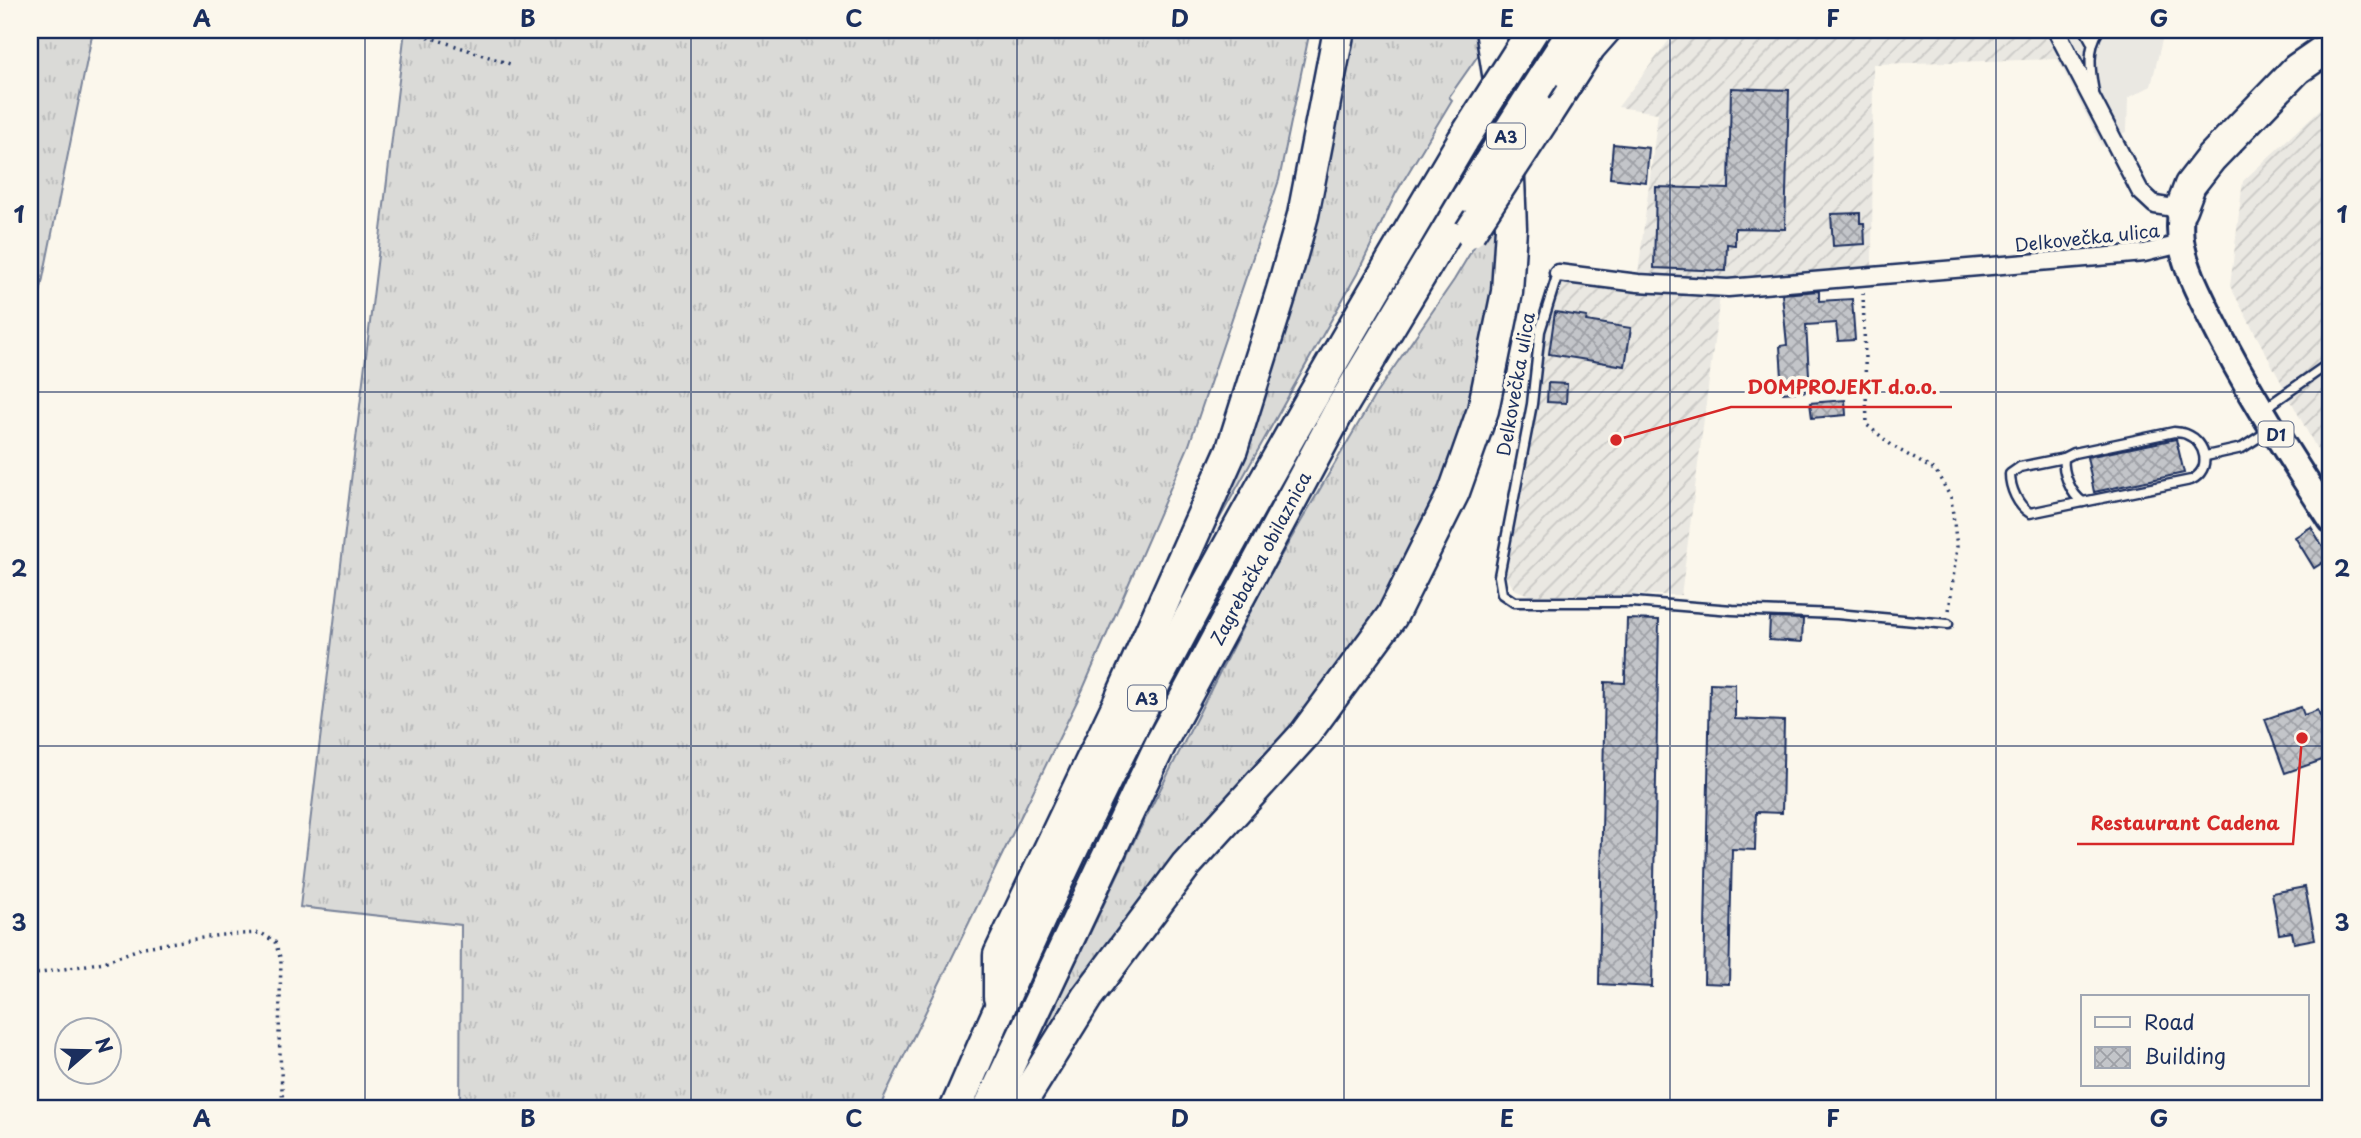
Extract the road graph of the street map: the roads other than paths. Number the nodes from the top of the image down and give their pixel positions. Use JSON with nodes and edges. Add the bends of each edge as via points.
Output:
{"nodes":[{"id":1,"x":1339,"y":30,"type":"edge"},
{"id":2,"x":1491,"y":30,"type":"edge"},
{"id":3,"x":1533,"y":30,"type":"edge"},
{"id":4,"x":1574,"y":30,"type":"edge"},
{"id":5,"x":1605,"y":30,"type":"edge"},
{"id":6,"x":2056,"y":30,"type":"edge"},
{"id":7,"x":2085,"y":30,"type":"edge"},
{"id":8,"x":2099,"y":30,"type":"edge"},
{"id":9,"x":2314,"y":30,"type":"edge"},
{"id":10,"x":2091,"y":41,"type":"junction"},
{"id":11,"x":2331,"y":49,"type":"edge"},
{"id":12,"x":2297,"y":69,"type":"junction"},
{"id":13,"x":2096,"y":105,"type":"junction"},
{"id":14,"x":2181,"y":209,"type":"junction"},
{"id":15,"x":2181,"y":244,"type":"junction"},
{"id":16,"x":1428,"y":264,"type":"junction"},
{"id":17,"x":1558,"y":272,"type":"joint"},
{"id":18,"x":2331,"y":362,"type":"edge"},
{"id":19,"x":2267,"y":419,"type":"junction"},
{"id":20,"x":2206,"y":456,"type":"junction"},
{"id":21,"x":2064,"y":458,"type":"junction"},
{"id":22,"x":2083,"y":502,"type":"junction"},
{"id":23,"x":2331,"y":520,"type":"edge"},
{"id":24,"x":1948,"y":624,"type":"road end"},
{"id":25,"x":999,"y":1009,"type":"junction"},
{"id":26,"x":956,"y":1108,"type":"edge"},
{"id":27,"x":989,"y":1108,"type":"edge"},
{"id":28,"x":1018,"y":1108,"type":"edge"}],
"edges":[{"from":1,"to":25,"type":"highway","via":[[1303,215],[1232,449],[999,955]]},
{"from":2,"to":28,"type":"highway","via":[[1507,130],[1511,228],[1507,292],[1483,410],[1454,492],[1392,616],[1305,734],[1186,865],[1087,997]]},
{"from":3,"to":25,"type":"highway","name":"Zagrebačka obilaznica","number":"A3","bridge":true,"via":[[1274,462],[1128,737]]},
{"from":4,"to":16,"type":"highway","name":"Zagrebačka obilaznica","number":"A3","bridge":true},
{"from":5,"to":16,"type":"highway","bridge":true,"via":[[1470,232]]},
{"from":6,"to":13,"type":"street"},
{"from":7,"to":10,"type":"lane"},
{"from":8,"to":10,"type":"lane"},
{"from":9,"to":12,"type":"highway"},
{"from":10,"to":13,"type":"lane"},
{"from":11,"to":12,"type":"highway"},
{"from":12,"to":14,"type":"highway","via":[[2195,177]]},
{"from":13,"to":14,"type":"street","via":[[2144,197],[2160,206]]},
{"from":14,"to":15,"type":"main road","number":"D1"},
{"from":15,"to":17,"type":"street","name":"Delkovečka ulica","via":[[2122,255],[1728,288]]},
{"from":15,"to":19,"type":"main road","number":"D1","via":[[2219,334]]},
{"from":16,"to":27,"type":"highway","name":"Zagrebačka obilaznica","number":"A3","via":[[1338,413],[1162,741]]},
{"from":17,"to":24,"type":"lane","name":"Delkovečka ulica","via":[[1540,331],[1532,404],[1499,576],[1502,594],[1514,602],[1633,602]]},
{"from":18,"to":19,"type":"lane"},
{"from":19,"to":20,"type":"lane","via":[[2242,448]]},
{"from":19,"to":23,"type":"main road","number":"D1"},
{"from":20,"to":21,"type":"lane","via":[[2186,433],[2174,432]]},
{"from":20,"to":22,"type":"lane","via":[[2202,471],[2191,480]]},
{"from":21,"to":22,"type":"lane","via":[[2069,483]]},
{"from":21,"to":22,"type":"lane","via":[[2020,467],[2010,474],[2010,483],[2022,508],[2030,513]]},
{"from":25,"to":26,"type":"highway","name":"Zagrebačka obilaznica","number":"A3"}]}
